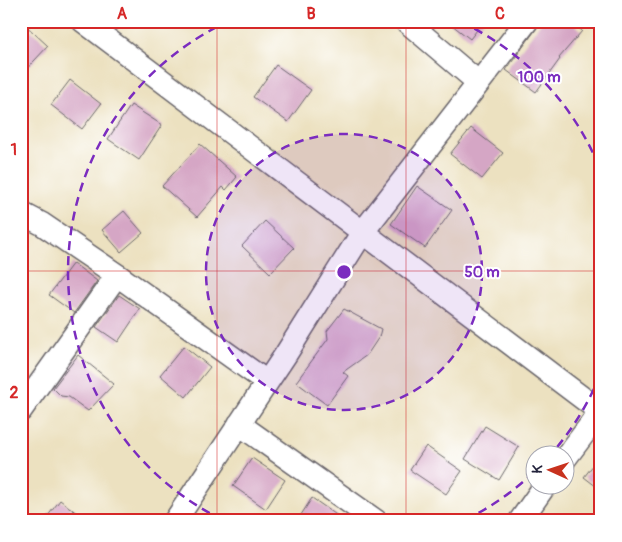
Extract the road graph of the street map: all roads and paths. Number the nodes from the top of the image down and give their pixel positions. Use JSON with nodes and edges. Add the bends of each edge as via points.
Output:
{"nodes":[{"id":1,"x":83,"y":21,"type":"edge"},
{"id":2,"x":406,"y":21,"type":"edge"},
{"id":3,"x":527,"y":21,"type":"edge"},
{"id":4,"x":479,"y":83,"type":"junction"},
{"id":5,"x":21,"y":213,"type":"edge"},
{"id":6,"x":362,"y":233,"type":"junction"},
{"id":7,"x":116,"y":275,"type":"junction"},
{"id":8,"x":268,"y":382,"type":"junction"},
{"id":9,"x":21,"y":410,"type":"edge"},
{"id":10,"x":601,"y":412,"type":"edge"},
{"id":11,"x":239,"y":424,"type":"junction"},
{"id":12,"x":574,"y":447,"type":"edge"},
{"id":13,"x":539,"y":494,"type":"edge"},
{"id":14,"x":175,"y":521,"type":"edge"},
{"id":15,"x":376,"y":521,"type":"edge"},
{"id":16,"x":520,"y":521,"type":"edge"}],
"edges":[{"from":1,"to":6,"type":"street"},
{"from":2,"to":4,"type":"street"},
{"from":3,"to":4,"type":"street"},
{"from":4,"to":6,"type":"street"},
{"from":5,"to":7,"type":"street"},
{"from":6,"to":8,"type":"street"},
{"from":6,"to":10,"type":"street"},
{"from":7,"to":8,"type":"street"},
{"from":7,"to":9,"type":"street"},
{"from":8,"to":11,"type":"street"},
{"from":10,"to":12,"type":"street"},
{"from":11,"to":14,"type":"street"},
{"from":11,"to":15,"type":"street"},
{"from":13,"to":16,"type":"street"}]}
